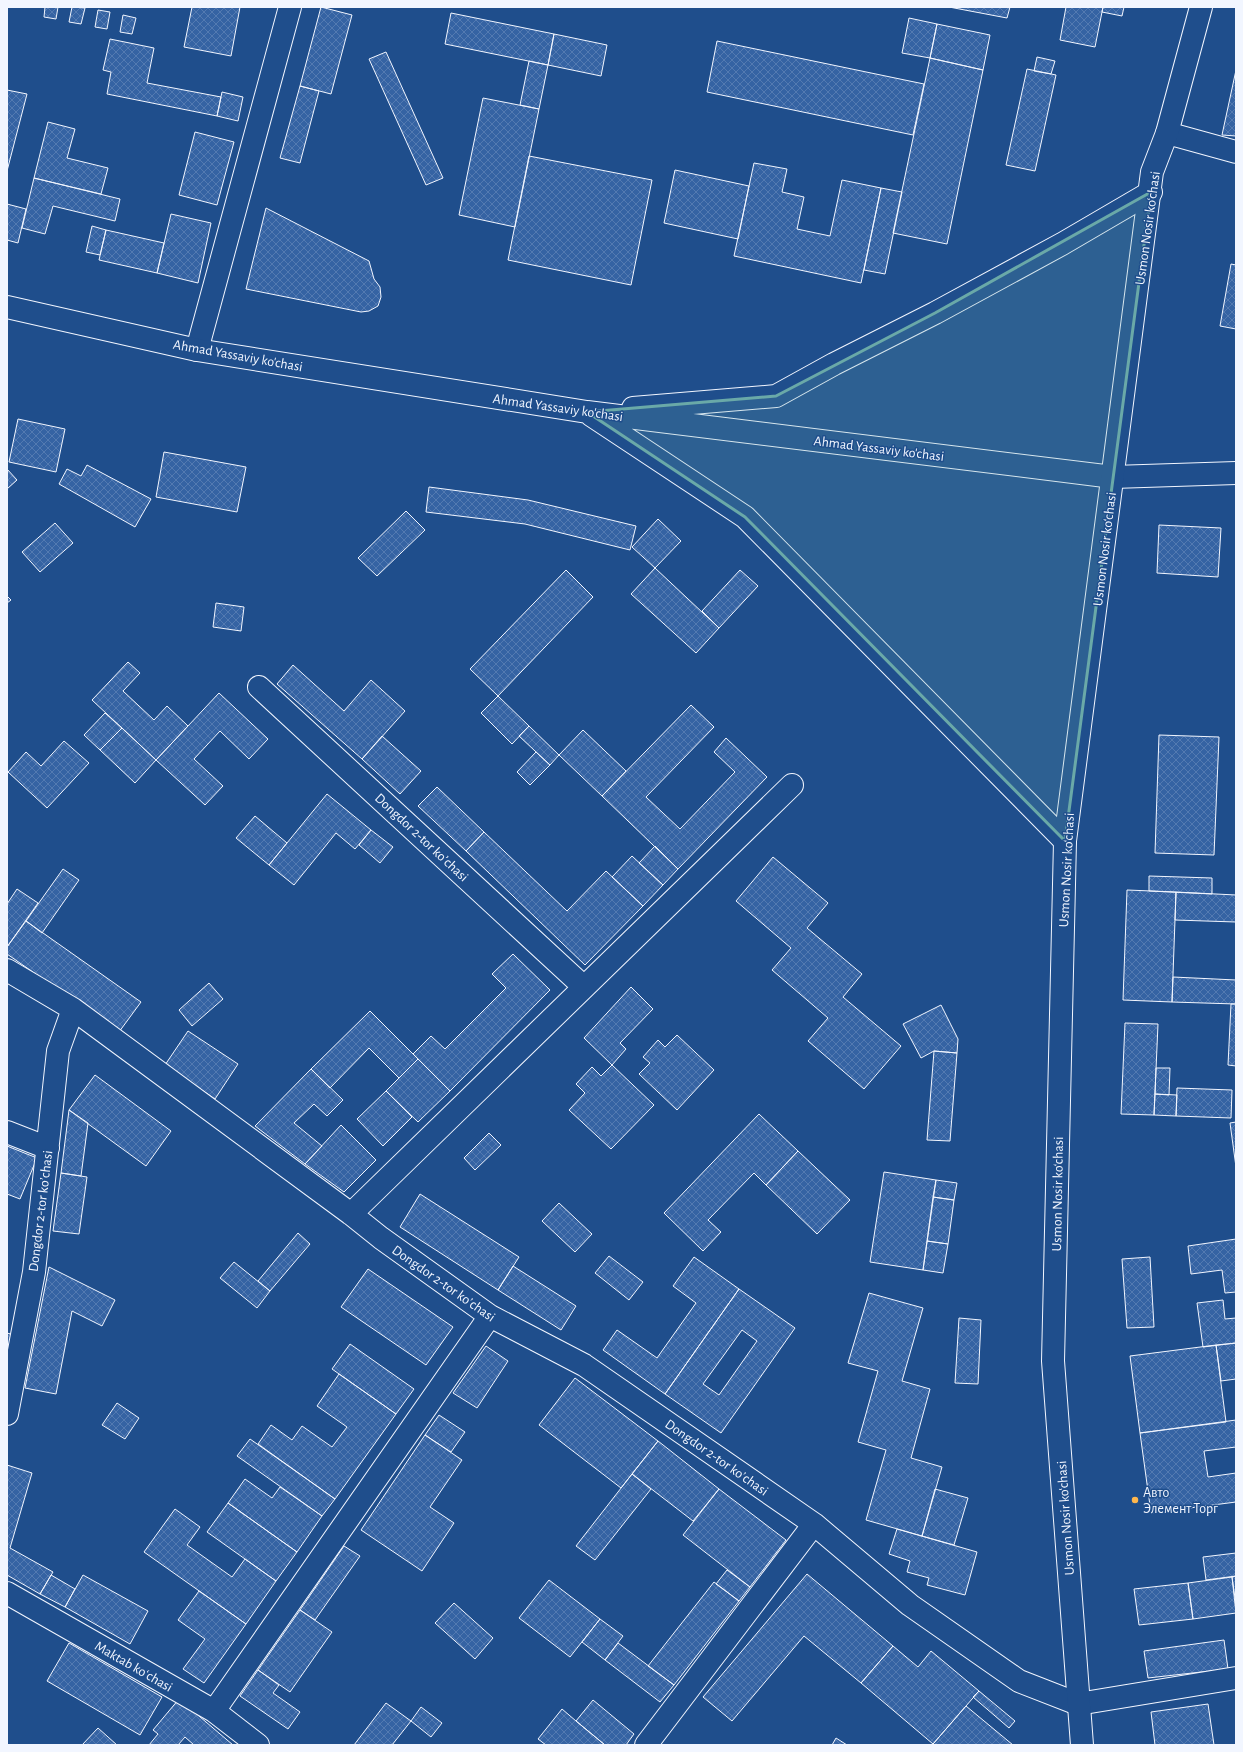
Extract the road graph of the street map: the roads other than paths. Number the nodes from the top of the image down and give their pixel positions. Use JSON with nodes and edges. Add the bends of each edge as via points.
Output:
{"nodes":[{"id":1,"x":290,"y":7,"type":"edge"},
{"id":2,"x":1201,"y":7,"type":"edge"},
{"id":3,"x":1167,"y":133,"type":"junction"},
{"id":4,"x":1236,"y":152,"type":"edge"},
{"id":5,"x":1151,"y":192,"type":"junction"},
{"id":6,"x":7,"y":308,"type":"edge"},
{"id":7,"x":197,"y":350,"type":"junction"},
{"id":8,"x":587,"y":412,"type":"junction"},
{"id":9,"x":1236,"y":473,"type":"edge"},
{"id":10,"x":1113,"y":477,"type":"junction"},
{"id":11,"x":260,"y":687,"type":"dead end"},
{"id":12,"x":792,"y":785,"type":"dead end"},
{"id":13,"x":1065,"y":841,"type":"junction"},
{"id":14,"x":7,"y":970,"type":"edge"},
{"id":15,"x":584,"y":987,"type":"junction"},
{"id":16,"x":73,"y":1009,"type":"junction"},
{"id":17,"x":7,"y":1132,"type":"edge"},
{"id":18,"x":48,"y":1148,"type":"junction"},
{"id":19,"x":351,"y":1214,"type":"junction"},
{"id":20,"x":490,"y":1316,"type":"junction"},
{"id":21,"x":7,"y":1414,"type":"edge"},
{"id":22,"x":814,"y":1524,"type":"junction"},
{"id":23,"x":7,"y":1593,"type":"edge"},
{"id":24,"x":1236,"y":1678,"type":"edge"},
{"id":25,"x":1078,"y":1704,"type":"junction"},
{"id":26,"x":214,"y":1711,"type":"junction"},
{"id":27,"x":258,"y":1745,"type":"edge"},
{"id":28,"x":646,"y":1745,"type":"edge"},
{"id":29,"x":1082,"y":1745,"type":"edge"}],
"edges":[{"from":1,"to":7,"type":"street"},
{"from":2,"to":3,"type":"street","name":"Usmon Nosir ko‘chasi"},
{"from":3,"to":4,"type":"street"},
{"from":3,"to":5,"type":"street","name":"Usmon Nosir ko‘chasi","via":[[1152,172]]},
{"from":5,"to":8,"type":"street","via":[[1062,244],[776,396]]},
{"from":5,"to":10,"type":"street","name":"Usmon Nosir ko‘chasi"},
{"from":6,"to":7,"type":"street","name":"Ahmad Yassaviy ko'chasi"},
{"from":7,"to":8,"type":"street","name":"Ahmad Yassaviy ko'chasi"},
{"from":8,"to":10,"type":"street","name":"Ahmad Yassaviy ko'chasi"},
{"from":8,"to":13,"type":"street","via":[[745,517]]},
{"from":9,"to":10,"type":"street","name":"Ahmad Yassaviy ko'chasi"},
{"from":10,"to":13,"type":"street","name":"Usmon Nosir ko‘chasi"},
{"from":11,"to":15,"type":"street","name":"Dongdor 2-tor koʼchasi"},
{"from":12,"to":15,"type":"street"},
{"from":13,"to":25,"type":"street","name":"Usmon Nosir ko‘chasi","via":[[1053,1361]]},
{"from":14,"to":16,"type":"street","name":"Dongdor 2-tor koʼchasi"},
{"from":15,"to":19,"type":"street"},
{"from":16,"to":18,"type":"street","name":"Dongdor 2-tor koʼchasi","via":[[58,1051]]},
{"from":16,"to":19,"type":"street","name":"Dongdor 2-tor koʼchasi"},
{"from":17,"to":18,"type":"street"},
{"from":18,"to":21,"type":"street","name":"Dongdor 2-tor koʼchasi","via":[[34,1272]]},
{"from":19,"to":20,"type":"street","name":"Dongdor 2-tor koʼchasi","via":[[380,1238]]},
{"from":20,"to":22,"type":"street","name":"Dongdor 2-tor koʼchasi","via":[[584,1365]]},
{"from":20,"to":26,"type":"street"},
{"from":22,"to":25,"type":"street","name":"Dongdor 2-tor koʼchasi","via":[[910,1605],[1019,1681]]},
{"from":22,"to":28,"type":"street"},
{"from":23,"to":26,"type":"street","name":"Maktab koʻchasi"},
{"from":24,"to":25,"type":"street"},
{"from":25,"to":29,"type":"street","name":"Usmon Nosir ko‘chasi"},
{"from":26,"to":27,"type":"street","name":"Maktab koʻchasi"}]}
